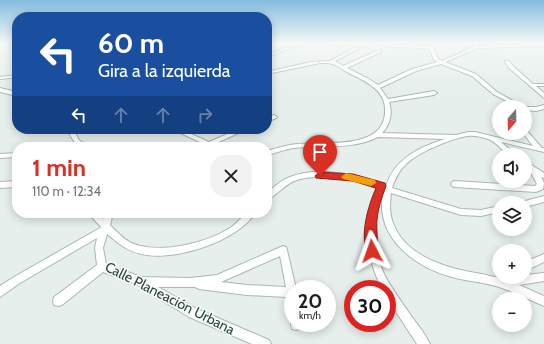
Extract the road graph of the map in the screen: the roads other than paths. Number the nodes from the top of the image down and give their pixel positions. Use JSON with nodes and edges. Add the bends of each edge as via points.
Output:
{"nodes":[{"id":1,"x":336,"y":59,"type":"edge"},
{"id":2,"x":362,"y":59,"type":"edge"},
{"id":3,"x":435,"y":59,"type":"edge"},
{"id":4,"x":448,"y":59,"type":"edge"},
{"id":5,"x":332,"y":61,"type":"junction"},
{"id":6,"x":442,"y":62,"type":"junction"},
{"id":7,"x":508,"y":62,"type":"dead end"},
{"id":8,"x":343,"y":68,"type":"junction"},
{"id":9,"x":272,"y":72,"type":"edge"},
{"id":10,"x":12,"y":77,"type":"edge"},
{"id":11,"x":0,"y":78,"type":"edge"},
{"id":12,"x":532,"y":85,"type":"junction"},
{"id":13,"x":544,"y":85,"type":"edge"},
{"id":14,"x":378,"y":87,"type":"junction"},
{"id":15,"x":0,"y":90,"type":"edge"},
{"id":16,"x":12,"y":93,"type":"edge"},
{"id":17,"x":434,"y":94,"type":"dead end"},
{"id":18,"x":544,"y":96,"type":"edge"},
{"id":19,"x":507,"y":100,"type":"edge"},
{"id":20,"x":386,"y":101,"type":"junction"},
{"id":21,"x":544,"y":107,"type":"edge"},
{"id":22,"x":532,"y":108,"type":"edge"},
{"id":23,"x":186,"y":134,"type":"edge"},
{"id":24,"x":232,"y":134,"type":"edge"},
{"id":25,"x":376,"y":135,"type":"junction"},
{"id":26,"x":456,"y":137,"type":"junction"},
{"id":27,"x":491,"y":138,"type":"junction"},
{"id":28,"x":532,"y":139,"type":"edge"},
{"id":29,"x":204,"y":142,"type":"edge"},
{"id":30,"x":214,"y":142,"type":"edge"},
{"id":31,"x":504,"y":148,"type":"edge"},
{"id":32,"x":542,"y":149,"type":"edge"},
{"id":33,"x":272,"y":152,"type":"edge"},
{"id":34,"x":12,"y":155,"type":"edge"},
{"id":35,"x":0,"y":156,"type":"edge"},
{"id":36,"x":532,"y":168,"type":"edge"},
{"id":37,"x":532,"y":171,"type":"edge"},
{"id":38,"x":544,"y":176,"type":"edge"},
{"id":39,"x":12,"y":184,"type":"edge"},
{"id":40,"x":456,"y":184,"type":"dead end"},
{"id":41,"x":0,"y":185,"type":"edge"},
{"id":42,"x":492,"y":186,"type":"edge"},
{"id":43,"x":385,"y":187,"type":"junction"},
{"id":44,"x":520,"y":188,"type":"edge"},
{"id":45,"x":272,"y":192,"type":"edge"},
{"id":46,"x":544,"y":199,"type":"edge"},
{"id":47,"x":532,"y":202,"type":"edge"},
{"id":48,"x":492,"y":211,"type":"edge"},
{"id":49,"x":246,"y":218,"type":"edge"},
{"id":50,"x":108,"y":220,"type":"edge"},
{"id":51,"x":544,"y":258,"type":"edge"},
{"id":52,"x":532,"y":264,"type":"edge"},
{"id":53,"x":102,"y":267,"type":"junction"},
{"id":54,"x":544,"y":277,"type":"edge"},
{"id":55,"x":532,"y":278,"type":"edge"},
{"id":56,"x":289,"y":280,"type":"edge"},
{"id":57,"x":382,"y":280,"type":"edge"},
{"id":58,"x":139,"y":281,"type":"junction"},
{"id":59,"x":492,"y":281,"type":"edge"},
{"id":60,"x":190,"y":283,"type":"junction"},
{"id":61,"x":503,"y":284,"type":"edge"},
{"id":62,"x":0,"y":292,"type":"edge"},
{"id":63,"x":284,"y":295,"type":"edge"},
{"id":64,"x":58,"y":301,"type":"dead end"},
{"id":65,"x":544,"y":301,"type":"edge"},
{"id":66,"x":396,"y":302,"type":"edge"},
{"id":67,"x":266,"y":344,"type":"edge"},
{"id":68,"x":424,"y":344,"type":"edge"}],
"edges":[{"from":1,"to":5,"type":"street"},
{"from":2,"to":8,"type":"street"},
{"from":3,"to":6,"type":"street"},
{"from":4,"to":6,"type":"street"},
{"from":5,"to":8,"type":"street"},
{"from":5,"to":9,"type":"street"},
{"from":6,"to":14,"type":"street","via":[[414,70]]},
{"from":6,"to":19,"type":"street","via":[[477,77]]},
{"from":7,"to":12,"type":"street"},
{"from":8,"to":14,"type":"street"},
{"from":10,"to":11,"type":"street"},
{"from":12,"to":13,"type":"street"},
{"from":12,"to":18,"type":"street"},
{"from":14,"to":20,"type":"street"},
{"from":15,"to":16,"type":"street"},
{"from":17,"to":20,"type":"street"},
{"from":20,"to":25,"type":"street","via":[[389,116]]},
{"from":21,"to":22,"type":"street"},
{"from":23,"to":29,"type":"street"},
{"from":24,"to":30,"type":"street"},
{"from":25,"to":26,"type":"street"},
{"from":25,"to":33,"type":"street","via":[[355,141],[297,146]]},
{"from":26,"to":27,"type":"street","via":[[468,134]]},
{"from":26,"to":43,"type":"street","via":[[412,155]]},
{"from":27,"to":31,"type":"street"},
{"from":27,"to":32,"type":"street"},
{"from":28,"to":32,"type":"street"},
{"from":34,"to":35,"type":"street"},
{"from":36,"to":38,"type":"street"},
{"from":37,"to":44,"type":"street","via":[[541,184],[540,187]]},
{"from":39,"to":41,"type":"street"},
{"from":40,"to":42,"type":"street"},
{"from":43,"to":45,"type":"street","via":[[353,178],[308,175],[291,179]]},
{"from":43,"to":48,"type":"street","via":[[461,212]]},
{"from":43,"to":57,"type":"street","via":[[374,205],[371,242],[374,261]]},
{"from":43,"to":59,"type":"street","via":[[389,224],[408,252],[438,268]]},
{"from":46,"to":47,"type":"street"},
{"from":49,"to":50,"type":"street","via":[[233,230],[203,244],[159,252],[130,247]]},
{"from":50,"to":53,"type":"street","name":"Calle Planeación Urbana","via":[[99,248]]},
{"from":50,"to":62,"type":"street"},
{"from":51,"to":52,"type":"street"},
{"from":53,"to":58,"type":"street","name":"Calle Planeación Urbana"},
{"from":53,"to":64,"type":"street"},
{"from":54,"to":55,"type":"street"},
{"from":56,"to":60,"type":"street","via":[[282,250],[217,279]]},
{"from":58,"to":60,"type":"street"},
{"from":58,"to":67,"type":"street","name":"Calle Planeación Urbana","via":[[193,313]]},
{"from":60,"to":63,"type":"street"},
{"from":61,"to":65,"type":"street"},
{"from":66,"to":68,"type":"street"}]}
